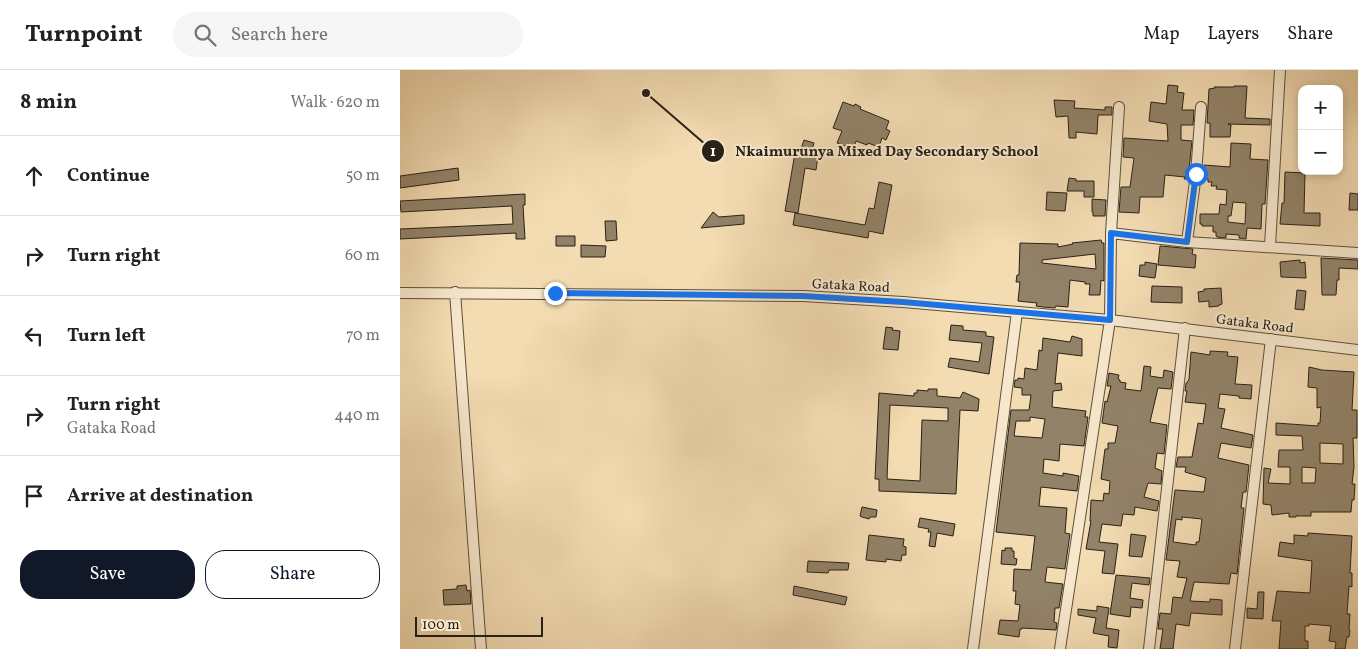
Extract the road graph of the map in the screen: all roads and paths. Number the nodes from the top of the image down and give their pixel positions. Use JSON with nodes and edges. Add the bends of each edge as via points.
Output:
{"nodes":[{"id":1,"x":1280,"y":70,"type":"edge"},
{"id":2,"x":1119,"y":107,"type":"dead end"},
{"id":3,"x":1201,"y":107,"type":"dead end"},
{"id":4,"x":1111,"y":233,"type":"junction"},
{"id":5,"x":1187,"y":242,"type":"junction"},
{"id":6,"x":1270,"y":246,"type":"junction"},
{"id":7,"x":1358,"y":253,"type":"edge"},
{"id":8,"x":455,"y":292,"type":"junction"},
{"id":9,"x":400,"y":293,"type":"edge"},
{"id":10,"x":1017,"y":312,"type":"junction"},
{"id":11,"x":1110,"y":320,"type":"junction"},
{"id":12,"x":1185,"y":328,"type":"junction"},
{"id":13,"x":1271,"y":338,"type":"junction"},
{"id":14,"x":1358,"y":350,"type":"edge"},
{"id":15,"x":480,"y":649,"type":"edge"},
{"id":16,"x":973,"y":649,"type":"edge"},
{"id":17,"x":1060,"y":649,"type":"edge"},
{"id":18,"x":1149,"y":649,"type":"edge"},
{"id":19,"x":1235,"y":649,"type":"edge"}],
"edges":[{"from":1,"to":6,"type":"street"},
{"from":2,"to":4,"type":"street"},
{"from":3,"to":5,"type":"street"},
{"from":4,"to":5,"type":"street"},
{"from":4,"to":11,"type":"street"},
{"from":5,"to":6,"type":"street"},
{"from":6,"to":7,"type":"street"},
{"from":8,"to":9,"type":"street","name":"Gataka Road"},
{"from":8,"to":10,"type":"street","name":"Gataka Road","via":[[803,296]]},
{"from":8,"to":15,"type":"street"},
{"from":10,"to":11,"type":"street","name":"Gataka Road"},
{"from":10,"to":16,"type":"street"},
{"from":11,"to":12,"type":"street","name":"Gataka Road"},
{"from":11,"to":17,"type":"street"},
{"from":12,"to":13,"type":"street","name":"Gataka Road"},
{"from":12,"to":18,"type":"street"},
{"from":13,"to":14,"type":"street","name":"Gataka Road"},
{"from":13,"to":19,"type":"street"}]}
